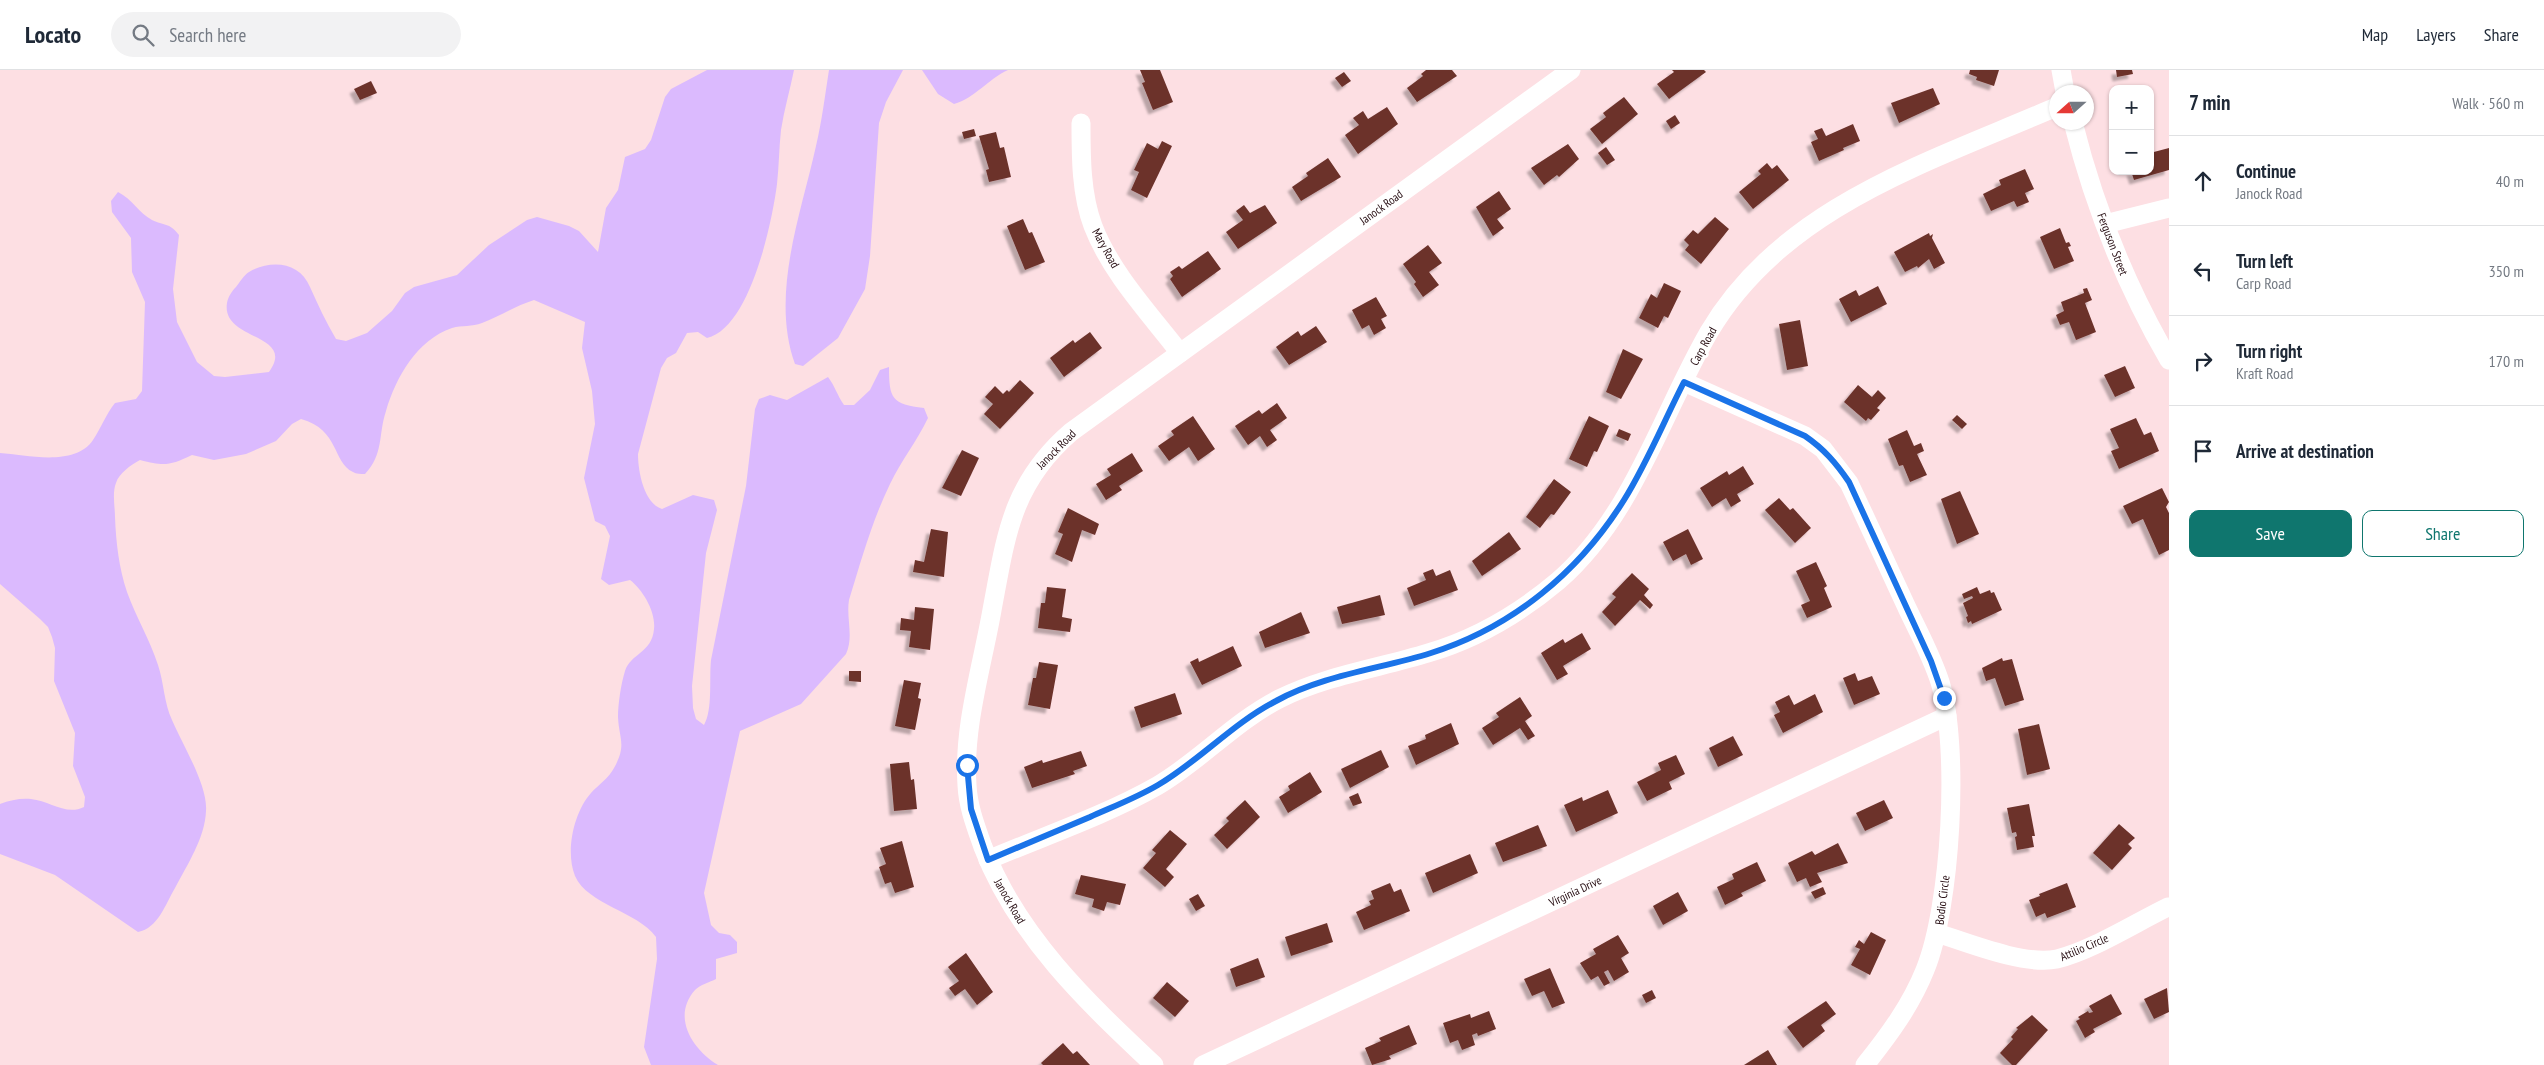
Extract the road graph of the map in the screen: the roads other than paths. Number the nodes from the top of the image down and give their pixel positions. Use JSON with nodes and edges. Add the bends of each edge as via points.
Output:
{"nodes":[{"id":1,"x":1570,"y":70,"type":"edge"},
{"id":2,"x":2060,"y":70,"type":"edge"},
{"id":3,"x":2063,"y":85,"type":"edge"},
{"id":4,"x":2049,"y":110,"type":"edge"},
{"id":5,"x":1081,"y":123,"type":"dead end"},
{"id":6,"x":2076,"y":130,"type":"edge"},
{"id":7,"x":2169,"y":208,"type":"edge"},
{"id":8,"x":2105,"y":224,"type":"junction"},
{"id":9,"x":1180,"y":353,"type":"junction"},
{"id":10,"x":2169,"y":360,"type":"edge"},
{"id":11,"x":1684,"y":382,"type":"junction"},
{"id":12,"x":1947,"y":716,"type":"junction"},
{"id":13,"x":988,"y":860,"type":"junction"},
{"id":14,"x":2168,"y":907,"type":"edge"},
{"id":15,"x":1938,"y":933,"type":"junction"},
{"id":16,"x":1154,"y":1065,"type":"edge"},
{"id":17,"x":1202,"y":1065,"type":"edge"},
{"id":18,"x":1865,"y":1065,"type":"edge"}],
"edges":[{"from":1,"to":9,"type":"street","name":"Janock Road"},
{"from":2,"to":3,"type":"street"},
{"from":4,"to":11,"type":"street","name":"Carp Road","via":[[1873,187],[1781,245],[1754,271],[1715,324]]},
{"from":5,"to":9,"type":"street","name":"Mary Road","via":[[1081,165],[1093,226],[1114,265]]},
{"from":6,"to":8,"type":"street","name":"Ferguson Street"},
{"from":7,"to":8,"type":"street"},
{"from":8,"to":10,"type":"street","name":"Ferguson Street","via":[[2144,318]]},
{"from":9,"to":13,"type":"street","name":"Janock Road","via":[[1060,441],[1033,471],[1016,505],[1004,543],[967,765],[971,809]]},
{"from":11,"to":12,"type":"street","name":"Bodio Circle","via":[[1805,436],[1837,465],[1849,482],[1940,681]]},
{"from":11,"to":13,"type":"street","name":"Carp Road","via":[[1625,499],[1597,538],[1560,579],[1511,616],[1449,646],[1283,697],[1255,713],[1156,787]]},
{"from":12,"to":15,"type":"street","name":"Bodio Circle","via":[[1952,753],[1949,825]]},
{"from":12,"to":17,"type":"street","name":"Virginia Drive"},
{"from":13,"to":16,"type":"street","name":"Janock Road","via":[[1016,912],[1047,955],[1092,1006]]},
{"from":14,"to":15,"type":"street","name":"Attilio Circle","via":[[2055,960],[2029,959]]},
{"from":15,"to":18,"type":"street","name":"Bodio Circle","via":[[1926,969],[1909,1004]]}]}
